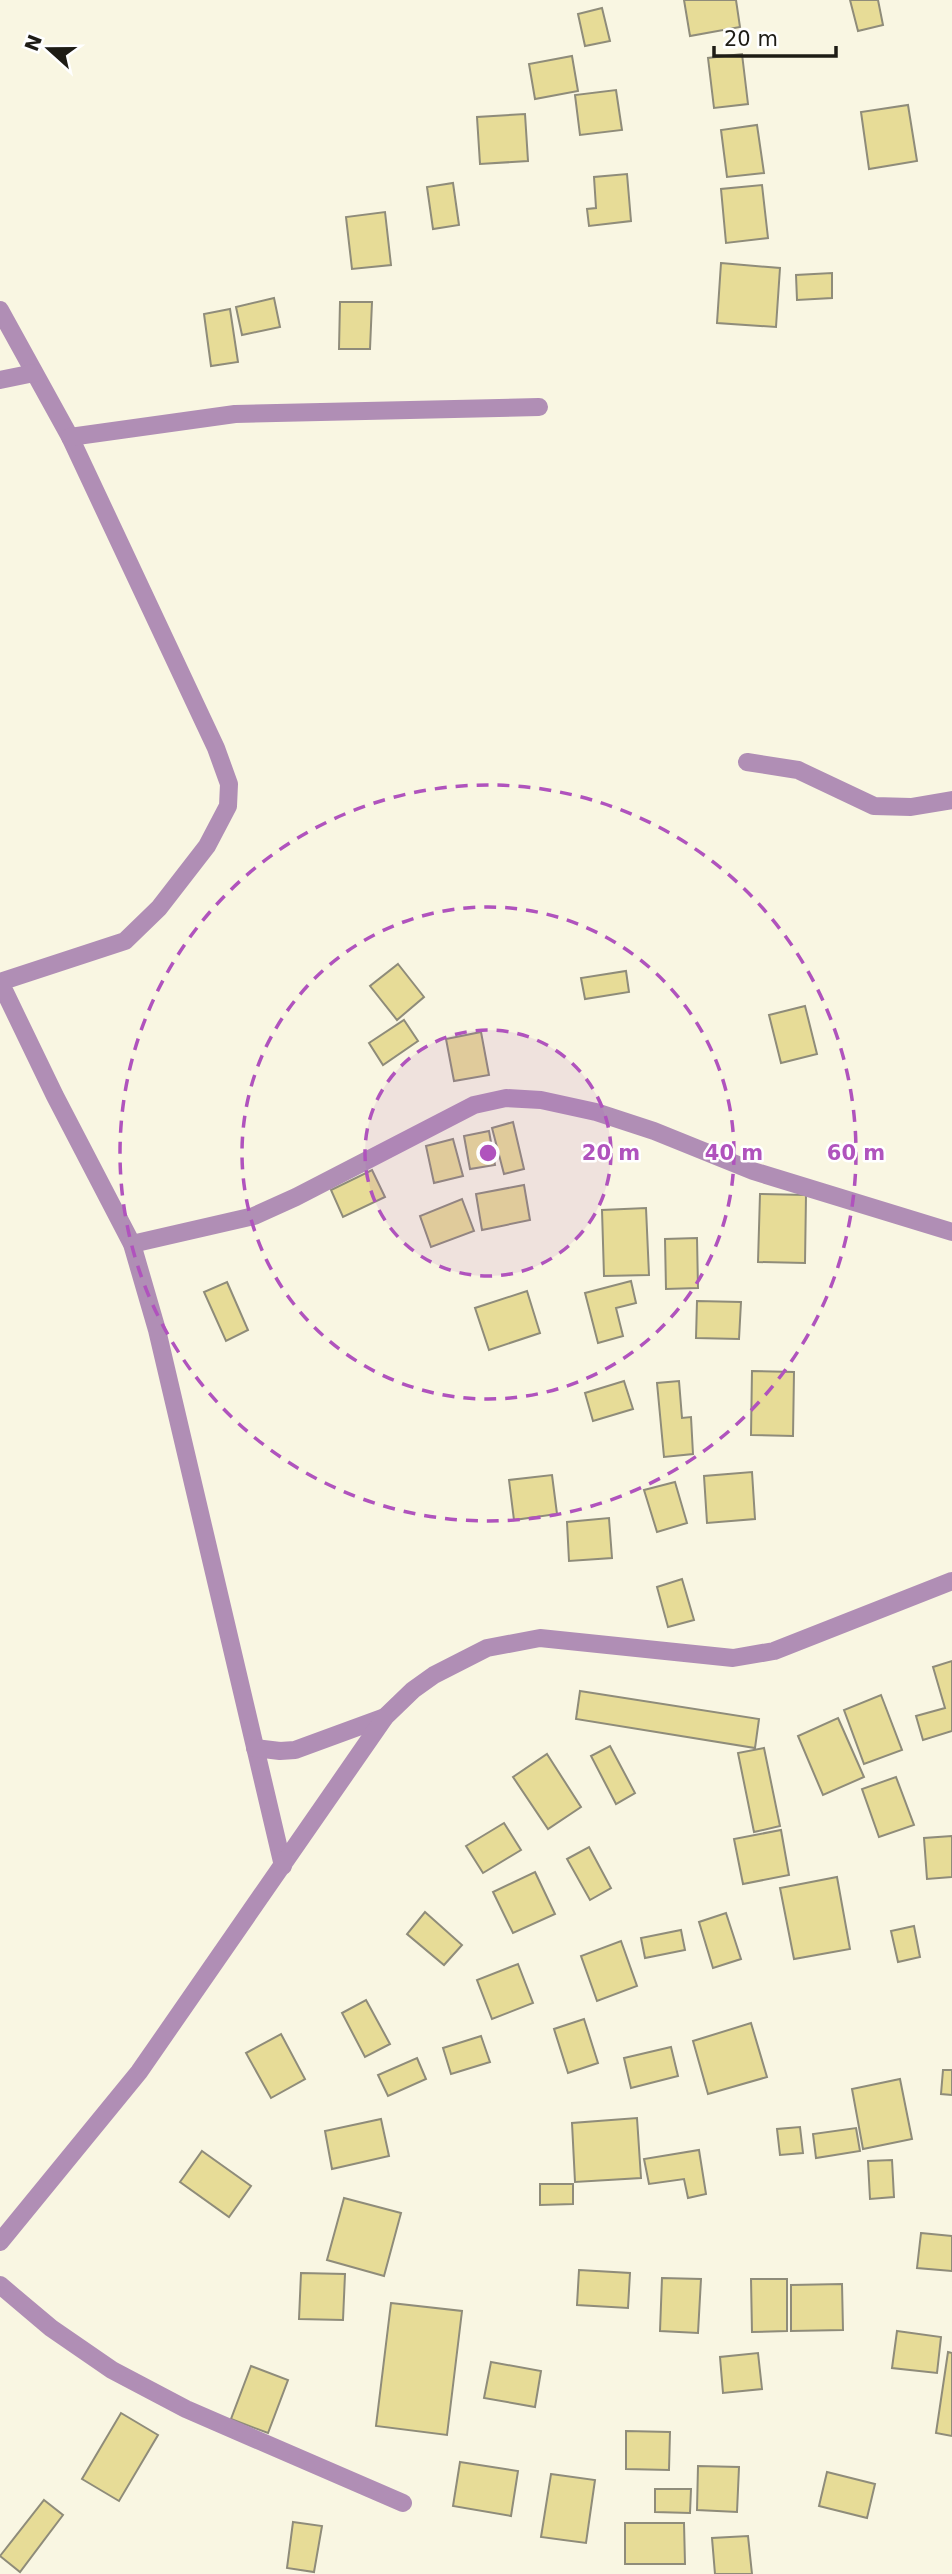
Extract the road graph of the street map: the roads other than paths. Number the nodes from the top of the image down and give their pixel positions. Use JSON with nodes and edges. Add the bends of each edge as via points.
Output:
{"nodes":[{"id":1,"x":0,"y":310,"type":"edge"},
{"id":2,"x":34,"y":373,"type":"junction"},
{"id":3,"x":0,"y":380,"type":"edge"},
{"id":4,"x":539,"y":407,"type":"dead end"},
{"id":5,"x":70,"y":437,"type":"junction"},
{"id":6,"x":747,"y":762,"type":"dead end"},
{"id":7,"x":952,"y":800,"type":"edge"},
{"id":8,"x":952,"y":1232,"type":"edge"},
{"id":9,"x":132,"y":1244,"type":"junction"},
{"id":10,"x":952,"y":1581,"type":"edge"},
{"id":11,"x":385,"y":1717,"type":"junction"},
{"id":12,"x":255,"y":1748,"type":"junction"},
{"id":13,"x":283,"y":1866,"type":"junction"},
{"id":14,"x":0,"y":2242,"type":"edge"},
{"id":15,"x":0,"y":2285,"type":"edge"},
{"id":16,"x":403,"y":2502,"type":"dead end"}],
"edges":[{"from":1,"to":2,"type":"street"},
{"from":2,"to":3,"type":"street"},
{"from":2,"to":5,"type":"street"},
{"from":4,"to":5,"type":"street","via":[[235,414]]},
{"from":5,"to":9,"type":"street","via":[[229,784],[228,806],[207,846],[159,908],[125,941],[0,982]]},
{"from":6,"to":7,"type":"street","via":[[798,770],[874,806],[911,807]]},
{"from":8,"to":9,"type":"street","via":[[753,1171],[596,1112],[506,1098],[474,1105],[254,1216]]},
{"from":9,"to":12,"type":"street","via":[[157,1330]]},
{"from":10,"to":11,"type":"street","via":[[774,1651],[733,1658],[540,1638],[487,1648],[434,1675]]},
{"from":11,"to":12,"type":"street","via":[[295,1749]]},
{"from":11,"to":13,"type":"street"},
{"from":12,"to":13,"type":"street"},
{"from":13,"to":14,"type":"street","via":[[139,2071]]},
{"from":15,"to":16,"type":"street","via":[[112,2370],[186,2409]]}]}
